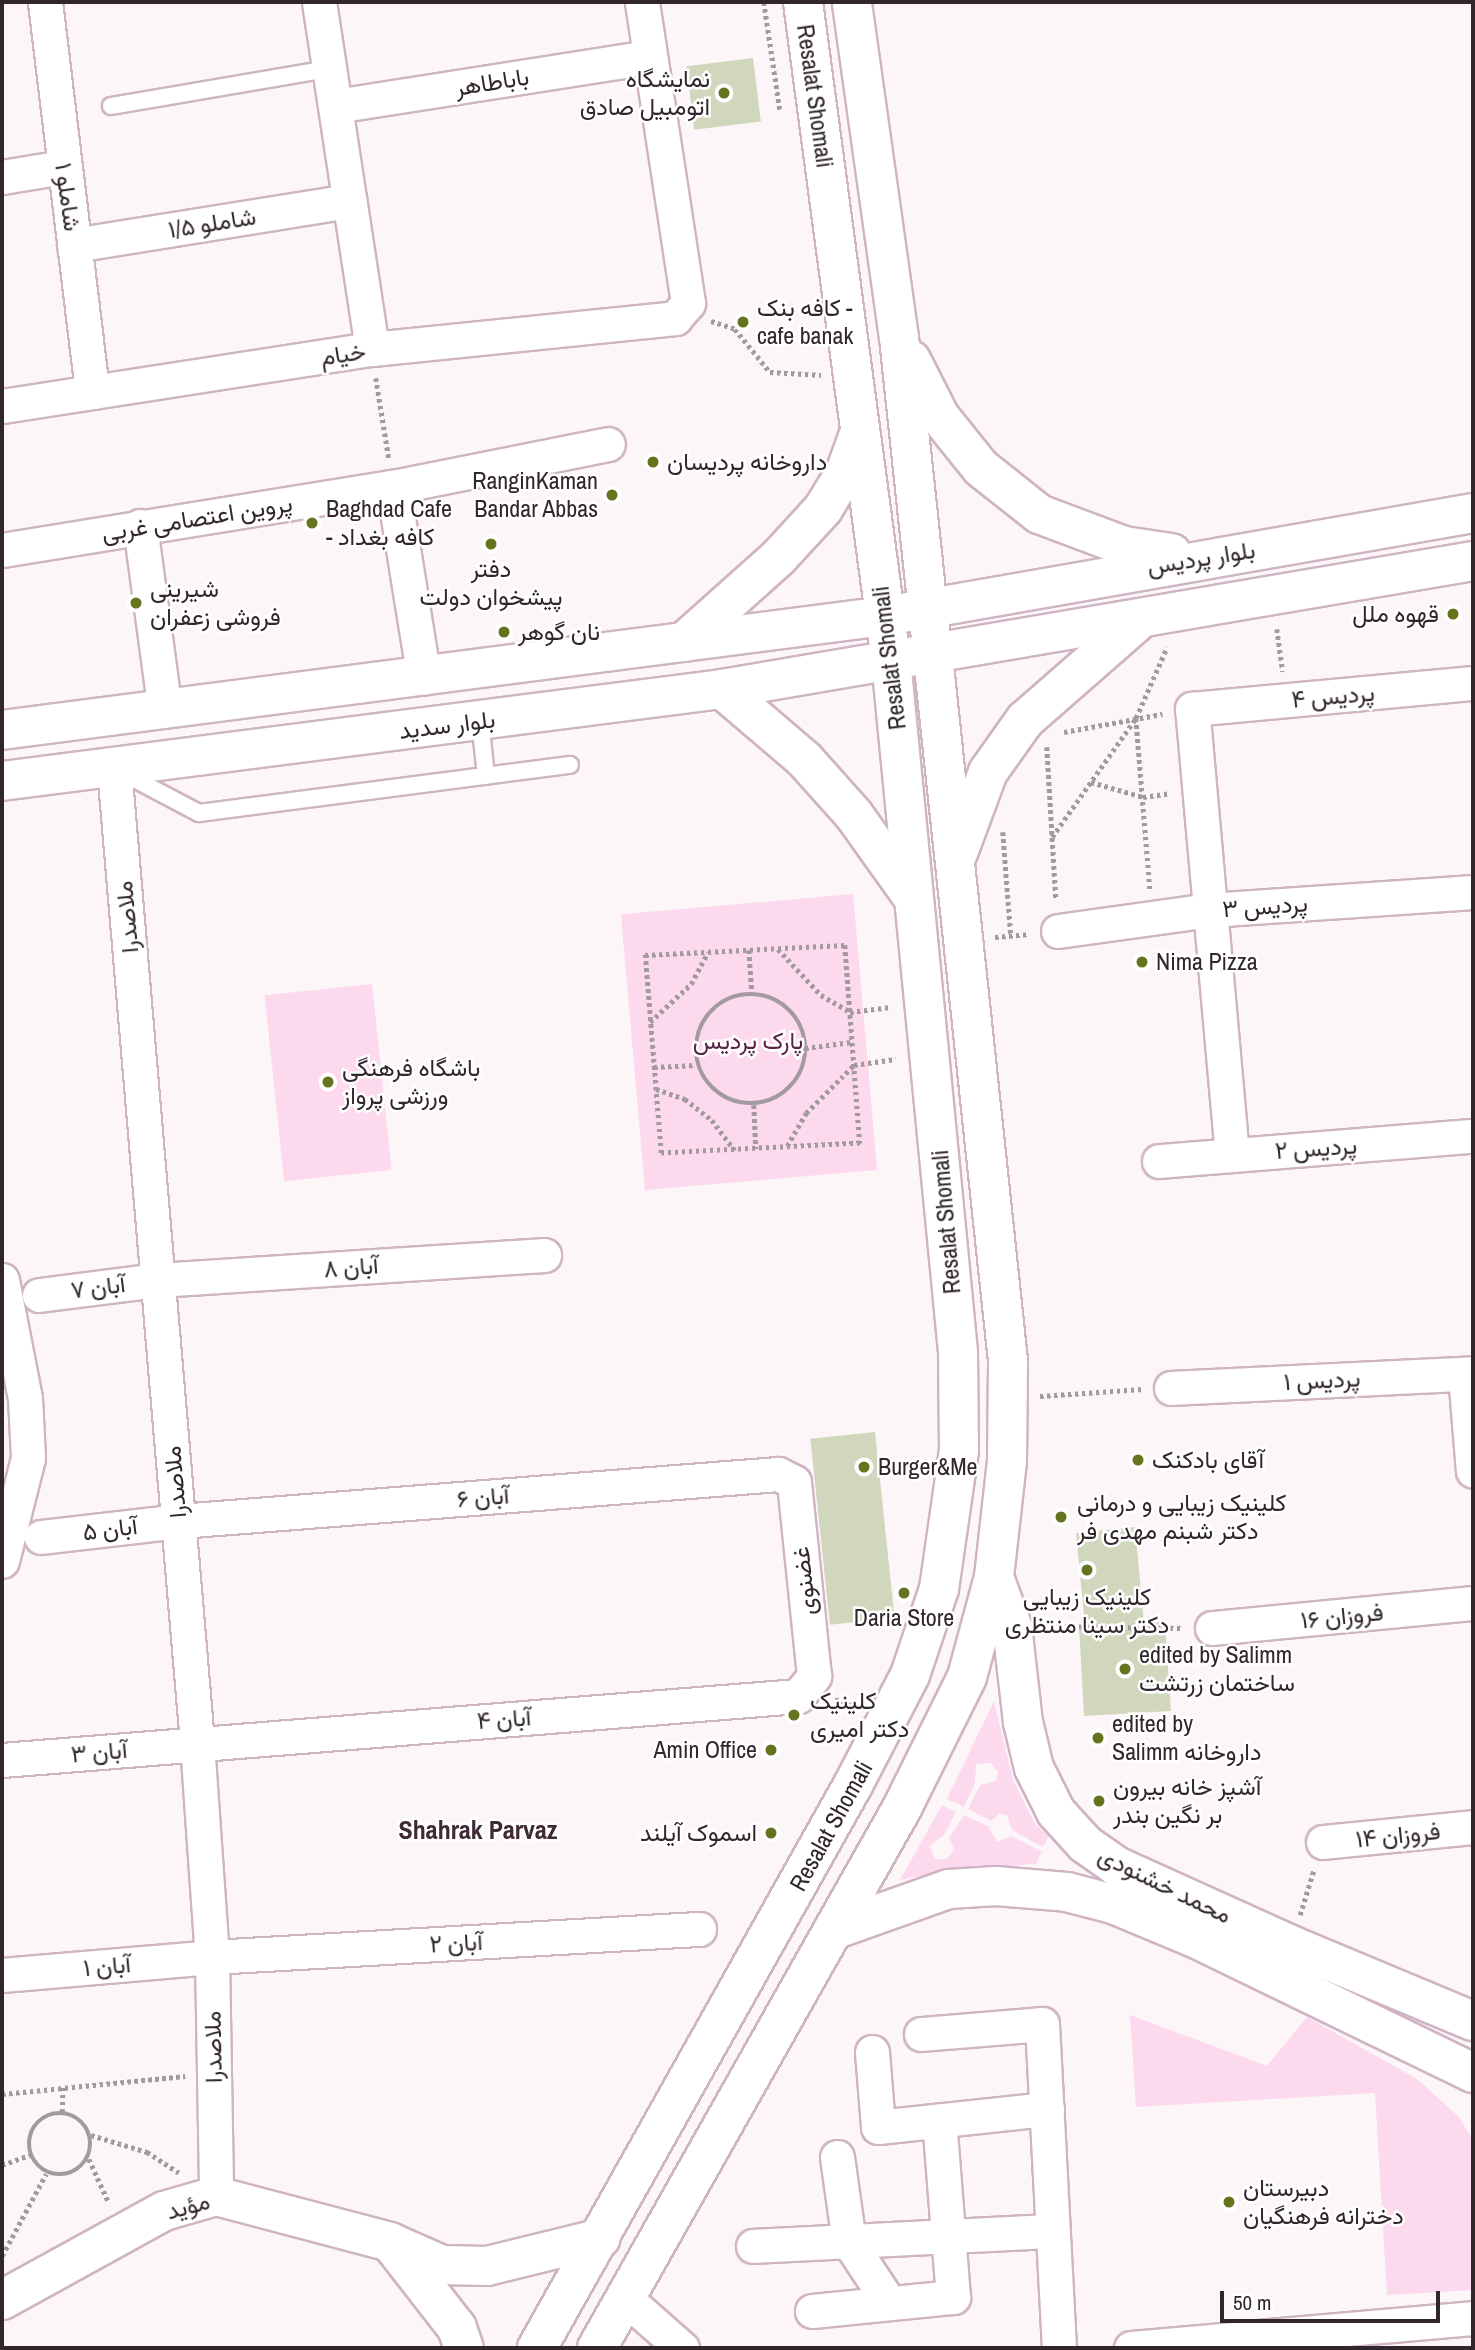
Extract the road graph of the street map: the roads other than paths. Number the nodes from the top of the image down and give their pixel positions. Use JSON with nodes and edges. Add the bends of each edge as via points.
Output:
{"nodes":[{"id":1,"x":45,"y":2,"type":"edge"},
{"id":2,"x":51,"y":2,"type":"edge"},
{"id":3,"x":319,"y":2,"type":"edge"},
{"id":4,"x":642,"y":2,"type":"edge"},
{"id":5,"x":803,"y":2,"type":"edge"},
{"id":6,"x":852,"y":2,"type":"edge"},
{"id":7,"x":649,"y":57,"type":"junction"},
{"id":8,"x":328,"y":69,"type":"junction"},
{"id":9,"x":111,"y":106,"type":"dead end"},
{"id":10,"x":336,"y":106,"type":"junction"},
{"id":11,"x":63,"y":167,"type":"junction"},
{"id":12,"x":2,"y":177,"type":"edge"},
{"id":13,"x":350,"y":201,"type":"junction"},
{"id":14,"x":74,"y":245,"type":"junction"},
{"id":15,"x":899,"y":338,"type":"junction"},
{"id":16,"x":372,"y":349,"type":"junction"},
{"id":17,"x":92,"y":392,"type":"junction"},
{"id":18,"x":2,"y":406,"type":"edge"},
{"id":19,"x":860,"y":432,"type":"junction"},
{"id":20,"x":608,"y":444,"type":"dead end"},
{"id":21,"x":393,"y":487,"type":"junction"},
{"id":22,"x":919,"y":509,"type":"junction"},
{"id":23,"x":1473,"y":513,"type":"edge"},
{"id":24,"x":870,"y":514,"type":"junction"},
{"id":25,"x":140,"y":526,"type":"junction"},
{"id":26,"x":1267,"y":548,"type":"junction"},
{"id":27,"x":2,"y":550,"type":"edge"},
{"id":28,"x":1201,"y":558,"type":"junction"},
{"id":29,"x":1473,"y":561,"type":"edge"},
{"id":30,"x":930,"y":609,"type":"junction"},
{"id":31,"x":1268,"y":612,"type":"junction"},
{"id":32,"x":885,"y":616,"type":"junction"},
{"id":33,"x":1140,"y":619,"type":"junction"},
{"id":34,"x":774,"y":631,"type":"junction"},
{"id":35,"x":684,"y":642,"type":"junction"},
{"id":36,"x":932,"y":652,"type":"junction"},
{"id":37,"x":891,"y":660,"type":"junction"},
{"id":38,"x":424,"y":678,"type":"junction"},
{"id":39,"x":779,"y":679,"type":"junction"},
{"id":40,"x":1473,"y":683,"type":"edge"},
{"id":41,"x":722,"y":689,"type":"junction"},
{"id":42,"x":165,"y":710,"type":"junction"},
{"id":43,"x":480,"y":720,"type":"junction"},
{"id":44,"x":2,"y":730,"type":"edge"},
{"id":45,"x":570,"y":765,"type":"dead end"},
{"id":46,"x":114,"y":768,"type":"junction"},
{"id":47,"x":486,"y":775,"type":"junction"},
{"id":48,"x":2,"y":781,"type":"edge"},
{"id":49,"x":946,"y":783,"type":"junction"},
{"id":50,"x":904,"y":785,"type":"junction"},
{"id":51,"x":955,"y":861,"type":"junction"},
{"id":52,"x":1473,"y":892,"type":"edge"},
{"id":53,"x":916,"y":903,"type":"junction"},
{"id":54,"x":1209,"y":910,"type":"junction"},
{"id":55,"x":1058,"y":931,"type":"road end"},
{"id":56,"x":1473,"y":1136,"type":"edge"},
{"id":57,"x":1232,"y":1155,"type":"junction"},
{"id":58,"x":1159,"y":1161,"type":"dead end"},
{"id":59,"x":544,"y":1255,"type":"dead end"},
{"id":60,"x":2,"y":1280,"type":"edge"},
{"id":61,"x":158,"y":1280,"type":"junction"},
{"id":62,"x":39,"y":1295,"type":"dead end"},
{"id":63,"x":1469,"y":1373,"type":"edge"},
{"id":64,"x":1171,"y":1388,"type":"road end"},
{"id":65,"x":1473,"y":1471,"type":"edge"},
{"id":66,"x":788,"y":1476,"type":"joint"},
{"id":67,"x":178,"y":1521,"type":"junction"},
{"id":68,"x":41,"y":1537,"type":"dead end"},
{"id":69,"x":3,"y":1554,"type":"edge"},
{"id":70,"x":994,"y":1577,"type":"junction"},
{"id":71,"x":1473,"y":1603,"type":"edge"},
{"id":72,"x":1212,"y":1628,"type":"road end"},
{"id":73,"x":808,"y":1688,"type":"joint"},
{"id":74,"x":197,"y":1743,"type":"junction"},
{"id":75,"x":2,"y":1760,"type":"edge"},
{"id":76,"x":1473,"y":1828,"type":"edge"},
{"id":77,"x":1323,"y":1842,"type":"road end"},
{"id":78,"x":1085,"y":1844,"type":"junction"},
{"id":79,"x":1067,"y":1892,"type":"junction"},
{"id":80,"x":699,"y":1928,"type":"dead end"},
{"id":81,"x":833,"y":1930,"type":"junction"},
{"id":82,"x":212,"y":1957,"type":"junction"},
{"id":83,"x":2,"y":1975,"type":"edge"},
{"id":84,"x":1473,"y":2021,"type":"edge"},
{"id":85,"x":921,"y":2034,"type":"dead end"},
{"id":86,"x":872,"y":2052,"type":"dead end"},
{"id":87,"x":1473,"y":2073,"type":"edge"},
{"id":88,"x":1046,"y":2109,"type":"junction"},
{"id":89,"x":939,"y":2121,"type":"junction"},
{"id":90,"x":837,"y":2157,"type":"dead end"},
{"id":91,"x":216,"y":2196,"type":"junction"},
{"id":92,"x":1053,"y":2231,"type":"junction"},
{"id":93,"x":950,"y":2236,"type":"junction"},
{"id":94,"x":601,"y":2238,"type":"junction"},
{"id":95,"x":390,"y":2242,"type":"junction"},
{"id":96,"x":849,"y":2242,"type":"junction"},
{"id":97,"x":753,"y":2246,"type":"dead end"},
{"id":98,"x":625,"y":2298,"type":"junction"},
{"id":99,"x":2,"y":2301,"type":"edge"},
{"id":100,"x":888,"y":2301,"type":"junction"},
{"id":101,"x":812,"y":2311,"type":"dead end"},
{"id":102,"x":1473,"y":2318,"type":"edge"},
{"id":103,"x":464,"y":2348,"type":"edge"},
{"id":104,"x":537,"y":2348,"type":"edge"},
{"id":105,"x":597,"y":2348,"type":"edge"},
{"id":106,"x":682,"y":2348,"type":"edge"},
{"id":107,"x":1059,"y":2348,"type":"edge"},
{"id":108,"x":1131,"y":2348,"type":"edge"}],
"edges":[{"from":1,"to":2,"type":"street"},
{"from":1,"to":11,"type":"street","name":"شاملو ۱"},
{"from":3,"to":8,"type":"street"},
{"from":4,"to":7,"type":"street"},
{"from":5,"to":19,"type":"main road","name":"Resalat Shomali"},
{"from":6,"to":15,"type":"main road","name":"Resalat Shomali"},
{"from":7,"to":10,"type":"street","name":"باباطاهر"},
{"from":7,"to":16,"type":"street","name":"خیام","via":[[688,303],[684,311],[675,318]]},
{"from":8,"to":9,"type":"lane"},
{"from":8,"to":10,"type":"street"},
{"from":10,"to":13,"type":"street"},
{"from":11,"to":12,"type":"street"},
{"from":11,"to":14,"type":"street","name":"شاملو ۱"},
{"from":13,"to":14,"type":"street","name":"شاملو ۱/۵"},
{"from":13,"to":16,"type":"street"},
{"from":14,"to":17,"type":"street","name":"شاملو ۱"},
{"from":15,"to":22,"type":"main road","name":"Resalat Shomali"},
{"from":15,"to":28,"type":"main road","via":[[940,417],[981,468],[1039,514],[1124,546]]},
{"from":16,"to":17,"type":"street","name":"خیام"},
{"from":17,"to":18,"type":"street","name":"خیام"},
{"from":19,"to":24,"type":"main road","name":"Resalat Shomali"},
{"from":19,"to":35,"type":"main road","via":[[845,473],[823,509],[779,557]]},
{"from":20,"to":21,"type":"street","name":"پروین اعتصامی غربی"},
{"from":21,"to":25,"type":"street","name":"پروین اعتصامی غربی"},
{"from":21,"to":38,"type":"street"},
{"from":22,"to":24,"type":"main road"},
{"from":22,"to":30,"type":"main road","name":"Resalat Shomali"},
{"from":23,"to":26,"type":"main road","name":"بلوار پردیس"},
{"from":24,"to":32,"type":"main road","name":"Resalat Shomali"},
{"from":25,"to":27,"type":"street","name":"پروین اعتصامی غربی"},
{"from":25,"to":42,"type":"street"},
{"from":26,"to":28,"type":"main road","name":"بلوار پردیس"},
{"from":26,"to":31,"type":"main road"},
{"from":28,"to":30,"type":"main road","name":"بلوار پردیس"},
{"from":29,"to":31,"type":"main road","name":"بلوار پردیس"},
{"from":30,"to":32,"type":"main road","name":"بلوار پردیس"},
{"from":30,"to":36,"type":"main road","name":"Resalat Shomali"},
{"from":31,"to":33,"type":"main road","name":"بلوار پردیس"},
{"from":32,"to":34,"type":"main road","name":"بلوار سدید"},
{"from":32,"to":37,"type":"main road","name":"Resalat Shomali"},
{"from":33,"to":36,"type":"main road","name":"بلوار پردیس"},
{"from":33,"to":51,"type":"main road","via":[[988,772]]},
{"from":34,"to":35,"type":"main road","name":"بلوار سدید"},
{"from":34,"to":39,"type":"main road"},
{"from":35,"to":38,"type":"main road","name":"بلوار سدید"},
{"from":36,"to":37,"type":"main road","name":"بلوار پردیس"},
{"from":36,"to":49,"type":"main road","name":"Resalat Shomali"},
{"from":37,"to":39,"type":"main road","name":"بلوار سدید"},
{"from":37,"to":50,"type":"main road","name":"Resalat Shomali"},
{"from":38,"to":42,"type":"main road","name":"بلوار سدید"},
{"from":39,"to":41,"type":"main road","name":"بلوار سدید"},
{"from":40,"to":54,"type":"street","name":"پردیس ۴","via":[[1192,709]]},
{"from":41,"to":43,"type":"main road","name":"بلوار سدید"},
{"from":41,"to":53,"type":"main road","via":[[804,759],[888,859]]},
{"from":42,"to":44,"type":"main road","name":"بلوار سدید"},
{"from":43,"to":46,"type":"main road","name":"بلوار سدید"},
{"from":43,"to":47,"type":"lane"},
{"from":45,"to":47,"type":"lane"},
{"from":46,"to":47,"type":"lane","via":[[199,813]]},
{"from":46,"to":48,"type":"main road","name":"بلوار سدید"},
{"from":46,"to":61,"type":"street","name":"ملاصدرا"},
{"from":49,"to":50,"type":"main road"},
{"from":49,"to":51,"type":"main road","name":"Resalat Shomali"},
{"from":50,"to":53,"type":"main road","name":"Resalat Shomali"},
{"from":51,"to":70,"type":"main road","name":"Resalat Shomali","via":[[1008,1361]]},
{"from":52,"to":54,"type":"street","name":"پردیس ۳"},
{"from":53,"to":94,"type":"main road","name":"Resalat Shomali","via":[[958,1352],[960,1450],[939,1589],[910,1675],[888,1719]]},
{"from":54,"to":55,"type":"street","name":"پردیس ۳"},
{"from":54,"to":57,"type":"street"},
{"from":56,"to":57,"type":"street","name":"پردیس ۲"},
{"from":57,"to":58,"type":"street","name":"پردیس ۲"},
{"from":59,"to":61,"type":"street","name":"آبان ۸"},
{"from":60,"to":69,"type":"street","via":[[25,1398],[28,1458]]},
{"from":61,"to":62,"type":"street","name":"آبان ۷"},
{"from":61,"to":67,"type":"street","name":"ملاصدرا"},
{"from":63,"to":64,"type":"street","name":"پردیس ۱"},
{"from":63,"to":65,"type":"street"},
{"from":66,"to":67,"type":"street","name":"آبان ۶"},
{"from":66,"to":73,"type":"street","name":"غضنوی","via":[[794,1482],[814,1676]]},
{"from":67,"to":68,"type":"street","name":"آبان ۵"},
{"from":67,"to":74,"type":"street","name":"ملاصدرا"},
{"from":70,"to":78,"type":"main road","name":"محمد خشنودی","via":[[1012,1626],[1023,1722],[1034,1768],[1056,1812]]},
{"from":70,"to":81,"type":"main road","name":"Resalat Shomali","via":[[967,1677],[902,1808]]},
{"from":71,"to":72,"type":"street","name":"فروزان ۱۶"},
{"from":73,"to":74,"type":"street","name":"آبان ۴","via":[[798,1696]]},
{"from":74,"to":75,"type":"street","name":"آبان ۳"},
{"from":74,"to":82,"type":"street","name":"ملاصدرا"},
{"from":76,"to":77,"type":"street","name":"فروزان ۱۴"},
{"from":78,"to":79,"type":"main road","via":[[1065,1853],[1056,1870]]},
{"from":78,"to":84,"type":"main road","name":"محمد خشنودی","via":[[1116,1866]]},
{"from":79,"to":81,"type":"main road","name":"محمد خشنودی","via":[[996,1886],[949,1889]]},
{"from":79,"to":87,"type":"main road","name":"محمد خشنودی","via":[[1113,1903],[1197,1939]]},
{"from":80,"to":82,"type":"street","name":"آبان ۲"},
{"from":81,"to":98,"type":"main road","name":"Resalat Shomali"},
{"from":82,"to":83,"type":"street","name":"آبان ۱"},
{"from":82,"to":91,"type":"street","name":"ملاصدرا"},
{"from":85,"to":88,"type":"street","via":[[1042,2024]]},
{"from":86,"to":89,"type":"street","via":[[877,2127]]},
{"from":88,"to":89,"type":"street"},
{"from":88,"to":92,"type":"street"},
{"from":89,"to":93,"type":"street"},
{"from":90,"to":96,"type":"street"},
{"from":91,"to":95,"type":"main road","name":"مؤید"},
{"from":91,"to":99,"type":"main road","name":"مؤید","via":[[164,2211]]},
{"from":92,"to":93,"type":"street"},
{"from":92,"to":107,"type":"street"},
{"from":93,"to":96,"type":"street"},
{"from":93,"to":100,"type":"street","via":[[953,2297]]},
{"from":94,"to":95,"type":"main road","name":"مؤید","via":[[487,2266],[442,2265]]},
{"from":94,"to":104,"type":"main road","name":"Resalat Shomali"},
{"from":95,"to":103,"type":"main road","via":[[449,2317]]},
{"from":96,"to":97,"type":"street"},
{"from":96,"to":100,"type":"street"},
{"from":98,"to":105,"type":"main road","name":"Resalat Shomali"},
{"from":98,"to":106,"type":"street"},
{"from":100,"to":101,"type":"street"},
{"from":102,"to":108,"type":"street"}]}
